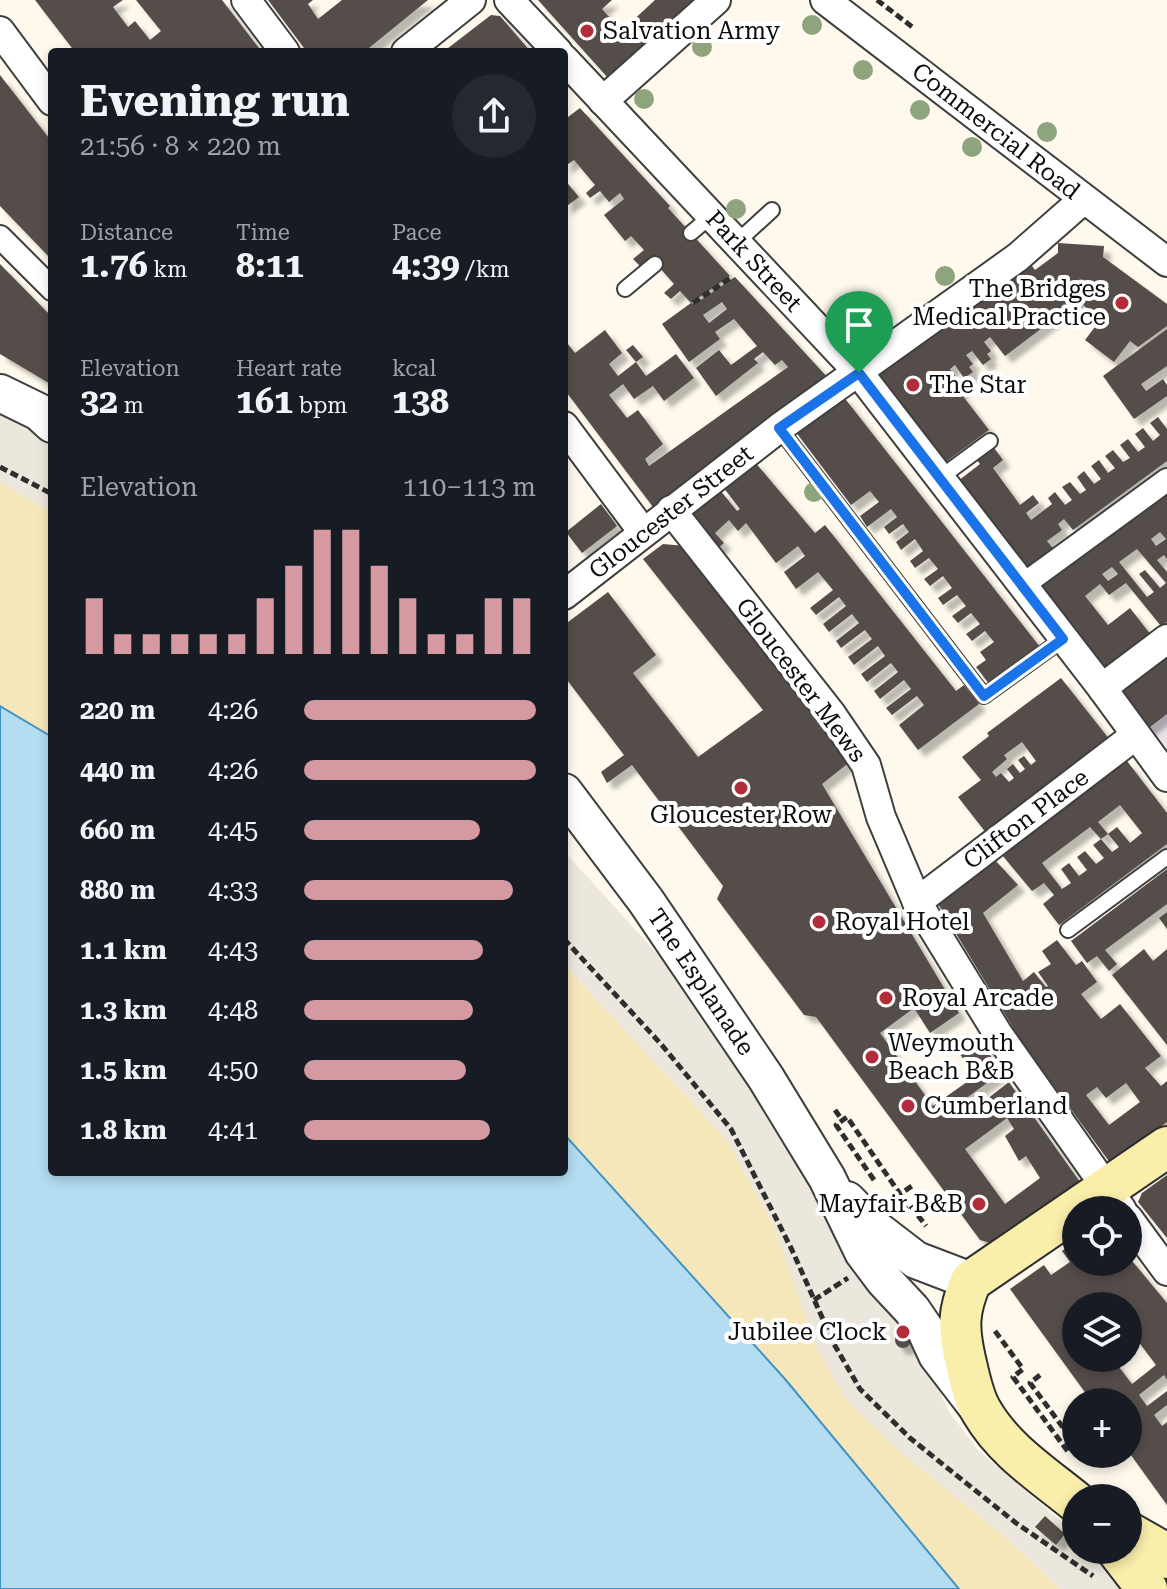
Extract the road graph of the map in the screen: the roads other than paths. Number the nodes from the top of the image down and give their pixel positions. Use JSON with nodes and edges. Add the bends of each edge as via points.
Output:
{"nodes":[{"id":1,"x":246,"y":0,"type":"edge"},
{"id":2,"x":471,"y":0,"type":"edge"},
{"id":3,"x":509,"y":0,"type":"edge"},
{"id":4,"x":825,"y":0,"type":"edge"},
{"id":5,"x":713,"y":1,"type":"edge"},
{"id":6,"x":0,"y":31,"type":"edge"},
{"id":7,"x":282,"y":48,"type":"edge"},
{"id":8,"x":411,"y":48,"type":"edge"},
{"id":9,"x":554,"y":48,"type":"edge"},
{"id":10,"x":568,"y":63,"type":"edge"},
{"id":11,"x":48,"y":96,"type":"edge"},
{"id":12,"x":603,"y":101,"type":"junction"},
{"id":13,"x":1084,"y":199,"type":"junction"},
{"id":14,"x":772,"y":210,"type":"dead end"},
{"id":15,"x":0,"y":237,"type":"edge"},
{"id":16,"x":736,"y":243,"type":"junction"},
{"id":17,"x":1167,"y":262,"type":"edge"},
{"id":18,"x":655,"y":264,"type":"dead end"},
{"id":19,"x":48,"y":285,"type":"edge"},
{"id":20,"x":625,"y":289,"type":"dead end"},
{"id":21,"x":859,"y":373,"type":"junction"},
{"id":22,"x":0,"y":393,"type":"edge"},
{"id":23,"x":48,"y":416,"type":"edge"},
{"id":24,"x":779,"y":428,"type":"junction"},
{"id":25,"x":568,"y":431,"type":"edge"},
{"id":26,"x":990,"y":441,"type":"dead end"},
{"id":27,"x":941,"y":477,"type":"junction"},
{"id":28,"x":1167,"y":480,"type":"edge"},
{"id":29,"x":671,"y":510,"type":"junction"},
{"id":30,"x":643,"y":532,"type":"junction"},
{"id":31,"x":1023,"y":585,"type":"junction"},
{"id":32,"x":568,"y":592,"type":"edge"},
{"id":33,"x":1063,"y":639,"type":"junction"},
{"id":34,"x":1167,"y":639,"type":"edge"},
{"id":35,"x":1102,"y":688,"type":"junction"},
{"id":36,"x":1136,"y":735,"type":"junction"},
{"id":37,"x":1167,"y":777,"type":"edge"},
{"id":38,"x":568,"y":797,"type":"edge"},
{"id":39,"x":1167,"y":857,"type":"edge"},
{"id":40,"x":917,"y":902,"type":"junction"},
{"id":41,"x":1068,"y":930,"type":"dead end"},
{"id":42,"x":1167,"y":1147,"type":"edge"},
{"id":43,"x":827,"y":1178,"type":"junction"},
{"id":44,"x":1113,"y":1196,"type":"edge"},
{"id":45,"x":1126,"y":1196,"type":"edge"},
{"id":46,"x":1062,"y":1234,"type":"edge"},
{"id":47,"x":1142,"y":1237,"type":"edge"},
{"id":48,"x":1167,"y":1271,"type":"edge"},
{"id":49,"x":971,"y":1281,"type":"junction"},
{"id":50,"x":981,"y":1411,"type":"junction"},
{"id":51,"x":1062,"y":1491,"type":"edge"},
{"id":52,"x":1142,"y":1540,"type":"edge"},
{"id":53,"x":1167,"y":1558,"type":"edge"},
{"id":54,"x":1108,"y":1565,"type":"edge"},
{"id":55,"x":1147,"y":1589,"type":"edge"}],
"edges":[{"from":1,"to":7,"type":"street"},
{"from":2,"to":8,"type":"street"},
{"from":3,"to":9,"type":"street"},
{"from":4,"to":13,"type":"street","name":"Commercial Road"},
{"from":5,"to":12,"type":"street"},
{"from":6,"to":11,"type":"street"},
{"from":10,"to":12,"type":"street","name":"Park Street"},
{"from":12,"to":16,"type":"street","name":"Park Street","via":[[701,225]]},
{"from":13,"to":17,"type":"street","name":"Commercial Road"},
{"from":13,"to":21,"type":"street","name":"Gloucester Street","via":[[996,280]]},
{"from":14,"to":16,"type":"lane"},
{"from":15,"to":19,"type":"street"},
{"from":16,"to":21,"type":"street","name":"Park Street"},
{"from":18,"to":20,"type":"lane"},
{"from":21,"to":24,"type":"street","name":"Gloucester Street"},
{"from":21,"to":27,"type":"street","name":"Park Street"},
{"from":22,"to":23,"type":"street"},
{"from":24,"to":29,"type":"street","name":"Gloucester Street"},
{"from":24,"to":33,"type":"lane","via":[[984,696]]},
{"from":25,"to":30,"type":"street"},
{"from":26,"to":27,"type":"lane"},
{"from":27,"to":31,"type":"street","name":"Park Street"},
{"from":28,"to":31,"type":"street"},
{"from":29,"to":30,"type":"street","name":"Gloucester Street"},
{"from":29,"to":40,"type":"street","name":"Gloucester Mews","via":[[866,765],[881,817]]},
{"from":30,"to":32,"type":"street","name":"Gloucester Street"},
{"from":31,"to":33,"type":"street","name":"Park Street"},
{"from":33,"to":35,"type":"street","name":"Park Street"},
{"from":34,"to":35,"type":"street"},
{"from":35,"to":36,"type":"street","name":"Park Street"},
{"from":36,"to":37,"type":"street","name":"Park Street"},
{"from":36,"to":40,"type":"street","name":"Clifton Place"},
{"from":38,"to":43,"type":"street","name":"The Esplanade","via":[[655,914]]},
{"from":39,"to":41,"type":"lane"},
{"from":40,"to":44,"type":"street","name":"Gloucester Mews","via":[[998,1034]]},
{"from":42,"to":45,"type":"main road"},
{"from":43,"to":49,"type":"street","name":"The Esplanade","via":[[873,1227],[916,1260]]},
{"from":43,"to":50,"type":"street","name":"The Esplanade","via":[[863,1252],[912,1310],[937,1355]]},
{"from":46,"to":49,"type":"main road"},
{"from":47,"to":48,"type":"street","name":"Gloucester Mews"},
{"from":49,"to":50,"type":"main road","via":[[961,1304],[959,1333]]},
{"from":50,"to":51,"type":"main road","via":[[1012,1450]]},
{"from":52,"to":53,"type":"main road"},
{"from":54,"to":55,"type":"main road"}]}
